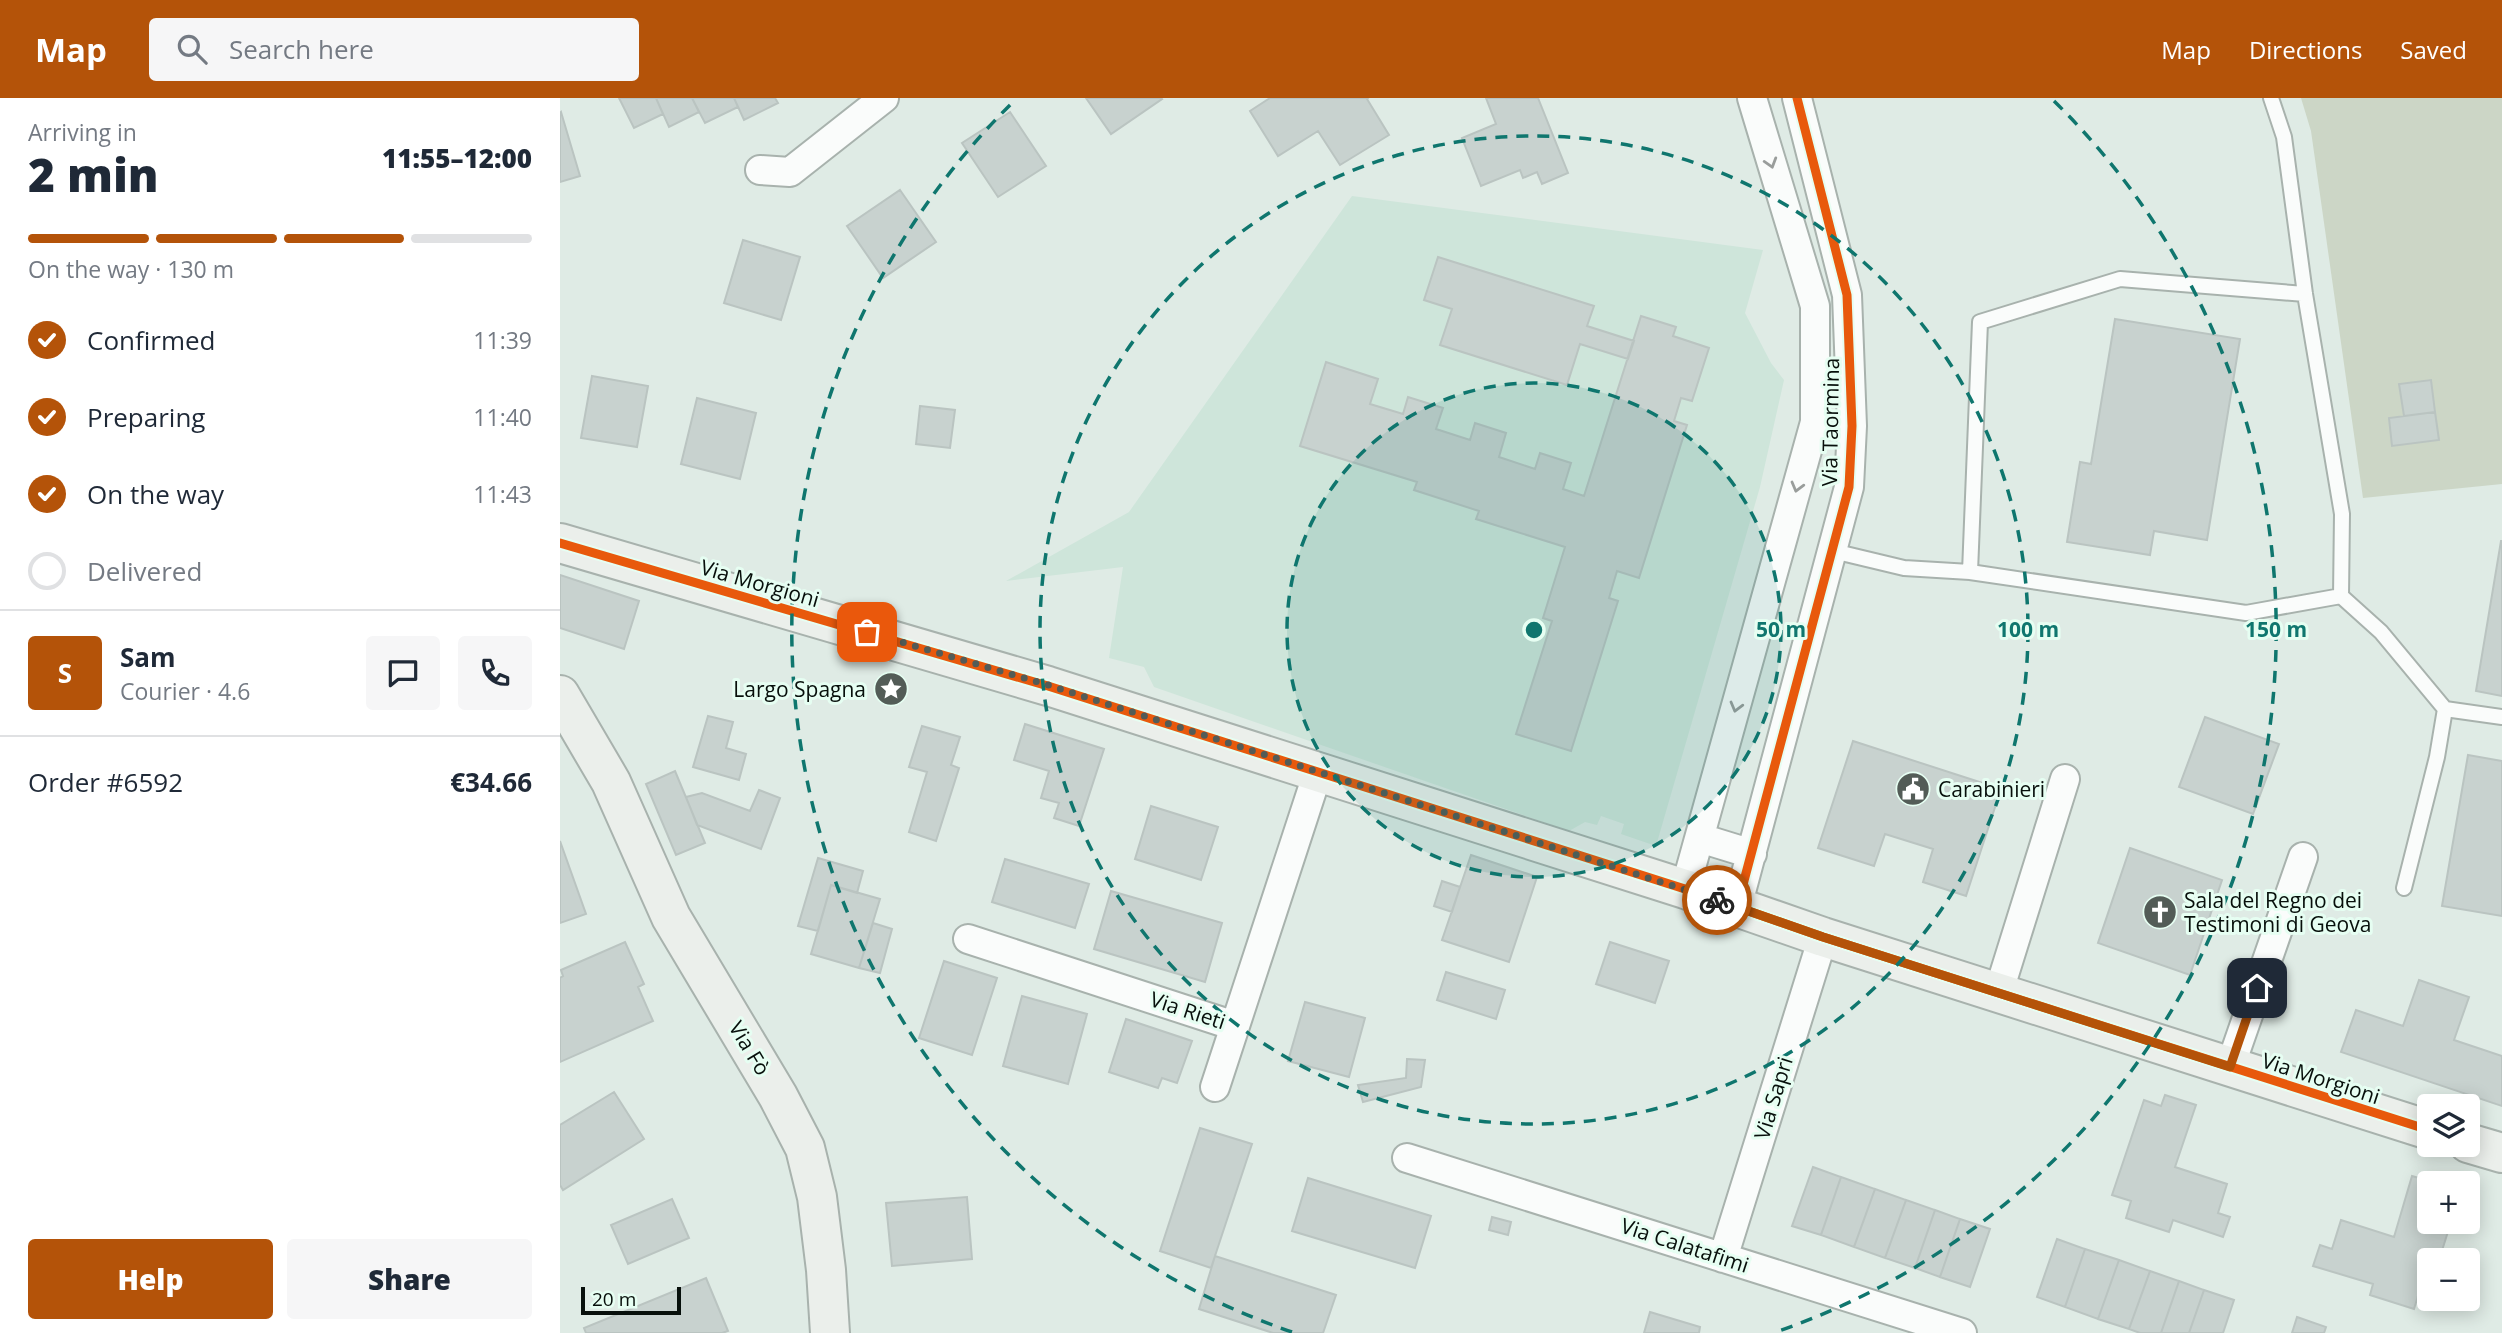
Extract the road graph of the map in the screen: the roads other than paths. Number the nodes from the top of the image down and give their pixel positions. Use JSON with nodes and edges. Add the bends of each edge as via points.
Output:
{"nodes":[{"id":1,"x":884,"y":98,"type":"edge"},
{"id":2,"x":1752,"y":98,"type":"edge"},
{"id":3,"x":1797,"y":98,"type":"edge"},
{"id":4,"x":2271,"y":98,"type":"edge"},
{"id":5,"x":760,"y":170,"type":"dead end"},
{"id":6,"x":2305,"y":294,"type":"junction"},
{"id":7,"x":560,"y":543,"type":"edge"},
{"id":8,"x":1833,"y":551,"type":"junction"},
{"id":9,"x":1970,"y":572,"type":"junction"},
{"id":10,"x":2341,"y":596,"type":"junction"},
{"id":11,"x":560,"y":695,"type":"edge"},
{"id":12,"x":2445,"y":709,"type":"junction"},
{"id":13,"x":2502,"y":718,"type":"edge"},
{"id":14,"x":1318,"y":772,"type":"junction"},
{"id":15,"x":2066,"y":779,"type":"dead end"},
{"id":16,"x":1700,"y":838,"type":"junction"},
{"id":17,"x":1752,"y":854,"type":"junction"},
{"id":18,"x":2303,"y":857,"type":"dead end"},
{"id":19,"x":2404,"y":888,"type":"dead end"},
{"id":20,"x":1685,"y":889,"type":"junction"},
{"id":21,"x":1737,"y":907,"type":"junction"},
{"id":22,"x":1823,"y":937,"type":"junction"},
{"id":23,"x":968,"y":939,"type":"dead end"},
{"id":24,"x":1998,"y":993,"type":"junction"},
{"id":25,"x":1235,"y":1026,"type":"junction"},
{"id":26,"x":2230,"y":1067,"type":"junction"},
{"id":27,"x":1215,"y":1087,"type":"dead end"},
{"id":28,"x":2417,"y":1126,"type":"edge"},
{"id":29,"x":2480,"y":1147,"type":"edge"},
{"id":30,"x":2502,"y":1153,"type":"edge"},
{"id":31,"x":1407,"y":1158,"type":"dead end"},
{"id":32,"x":1723,"y":1258,"type":"junction"},
{"id":33,"x":830,"y":1333,"type":"edge"},
{"id":34,"x":1962,"y":1333,"type":"edge"}],
"edges":[{"from":1,"to":5,"type":"street","via":[[790,173]]},
{"from":2,"to":16,"type":"street","name":"Via Taormina","one_way":true,"via":[[1815,306],[1815,422]]},
{"from":3,"to":8,"type":"street","name":"Via Taormina","via":[[1847,295],[1852,426],[1849,487]]},
{"from":4,"to":6,"type":"lane","via":[[2284,137]]},
{"from":6,"to":9,"type":"lane","via":[[2120,279],[1980,322]]},
{"from":6,"to":10,"type":"lane","via":[[2342,514]]},
{"from":7,"to":14,"type":"street","name":"Via Morgioni","via":[[1048,685]]},
{"from":8,"to":9,"type":"lane","via":[[1904,568]]},
{"from":8,"to":17,"type":"street","name":"Via Taormina"},
{"from":9,"to":10,"type":"lane","via":[[2246,613]]},
{"from":10,"to":12,"type":"lane","via":[[2381,632]]},
{"from":11,"to":33,"type":"street","name":"Via Fò","via":[[611,782],[671,916],[805,1148],[817,1197]]},
{"from":12,"to":13,"type":"lane"},
{"from":12,"to":19,"type":"lane"},
{"from":14,"to":20,"type":"street","name":"Via Morgioni"},
{"from":14,"to":25,"type":"street","name":"Via Rieti"},
{"from":15,"to":24,"type":"street"},
{"from":16,"to":17,"type":"street"},
{"from":16,"to":20,"type":"street","name":"Via Taormina"},
{"from":17,"to":21,"type":"street","name":"Via Taormina"},
{"from":18,"to":26,"type":"street"},
{"from":20,"to":21,"type":"street","name":"Via Morgioni"},
{"from":21,"to":22,"type":"street","name":"Via Morgioni"},
{"from":22,"to":24,"type":"street","name":"Via Morgioni"},
{"from":22,"to":32,"type":"street","name":"Via Sapri"},
{"from":23,"to":25,"type":"street","name":"Via Rieti"},
{"from":24,"to":26,"type":"street","name":"Via Morgioni"},
{"from":25,"to":27,"type":"street"},
{"from":26,"to":28,"type":"street","name":"Via Morgioni"},
{"from":29,"to":30,"type":"street"},
{"from":31,"to":32,"type":"street","name":"Via Calatafimi"},
{"from":32,"to":34,"type":"street","name":"Via Calatafimi"}]}
